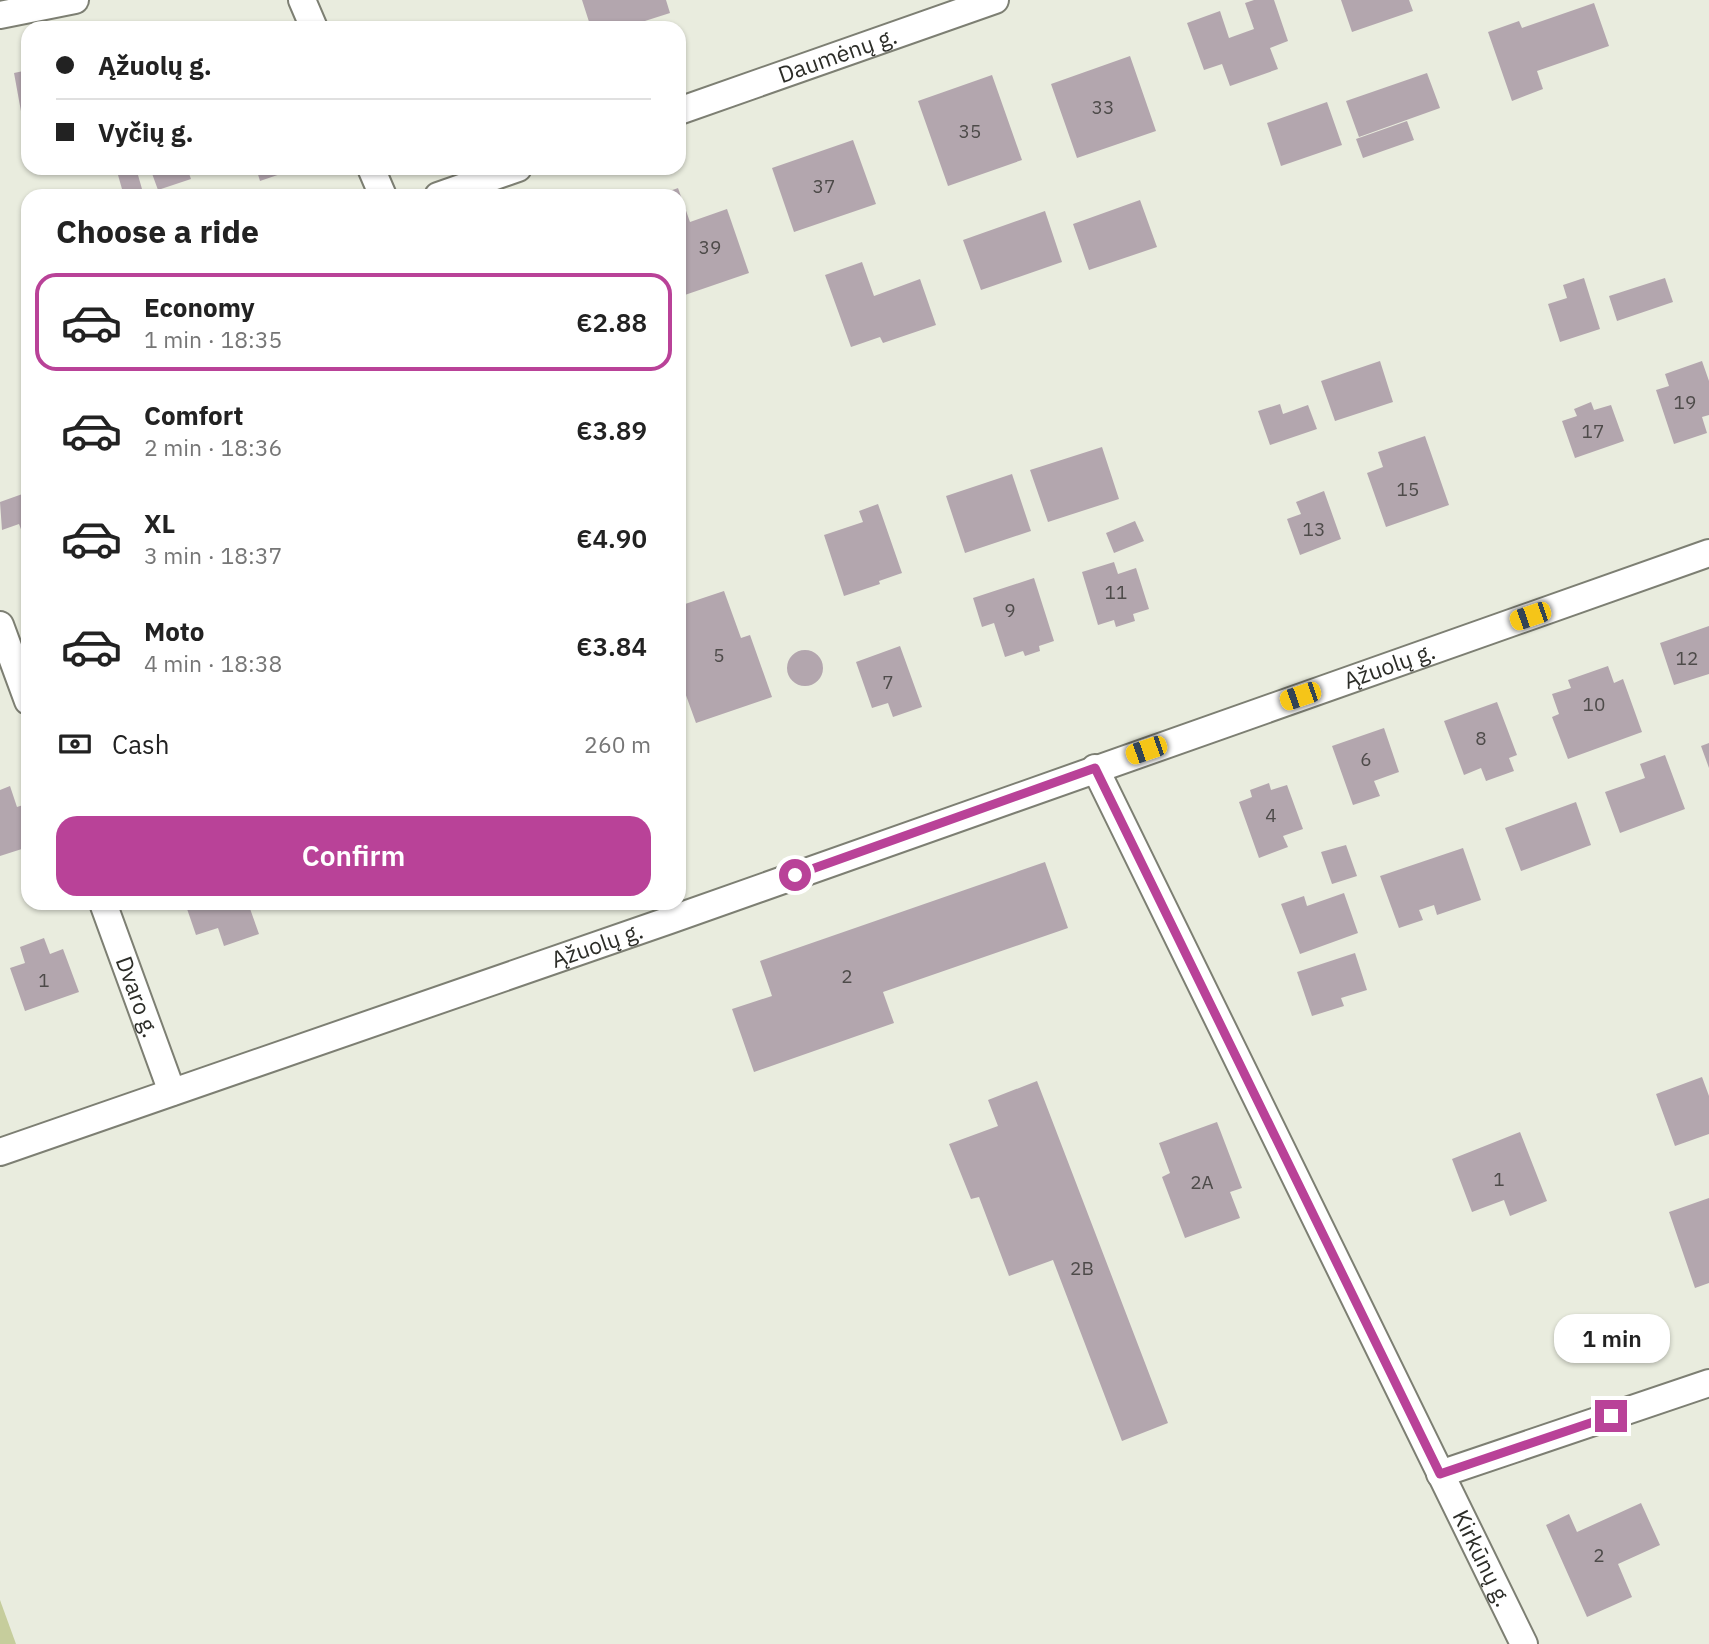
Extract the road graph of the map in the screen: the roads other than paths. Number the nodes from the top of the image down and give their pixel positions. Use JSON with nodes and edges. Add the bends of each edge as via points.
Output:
{"nodes":[{"id":1,"x":75,"y":0,"type":"edge"},
{"id":2,"x":302,"y":0,"type":"edge"},
{"id":3,"x":995,"y":0,"type":"edge"},
{"id":4,"x":0,"y":15,"type":"edge"},
{"id":5,"x":311,"y":21,"type":"edge"},
{"id":6,"x":686,"y":109,"type":"edge"},
{"id":7,"x":498,"y":175,"type":"edge"},
{"id":8,"x":458,"y":189,"type":"edge"},
{"id":9,"x":1709,"y":553,"type":"edge"},
{"id":10,"x":0,"y":625,"type":"edge"},
{"id":11,"x":21,"y":682,"type":"edge"},
{"id":12,"x":1095,"y":768,"type":"junction"},
{"id":13,"x":686,"y":904,"type":"edge"},
{"id":14,"x":106,"y":910,"type":"edge"},
{"id":15,"x":666,"y":911,"type":"edge"},
{"id":16,"x":172,"y":1092,"type":"junction"},
{"id":17,"x":0,"y":1152,"type":"edge"},
{"id":18,"x":1709,"y":1383,"type":"edge"},
{"id":19,"x":1440,"y":1474,"type":"junction"},
{"id":20,"x":1524,"y":1644,"type":"edge"}],
"edges":[{"from":1,"to":4,"type":"street"},
{"from":2,"to":5,"type":"street"},
{"from":3,"to":6,"type":"street","name":"Daumėnų g."},
{"from":7,"to":8,"type":"street"},
{"from":9,"to":12,"type":"street","name":"Ąžuolų g."},
{"from":10,"to":11,"type":"street"},
{"from":12,"to":13,"type":"street","name":"Ąžuolų g."},
{"from":12,"to":19,"type":"street","name":"Kirkūnų g."},
{"from":14,"to":16,"type":"street","name":"Dvaro g."},
{"from":15,"to":16,"type":"street","name":"Ąžuolų g."},
{"from":16,"to":17,"type":"street","name":"Ąžuolų g."},
{"from":18,"to":19,"type":"street"},
{"from":19,"to":20,"type":"street","name":"Kirkūnų g."}]}
